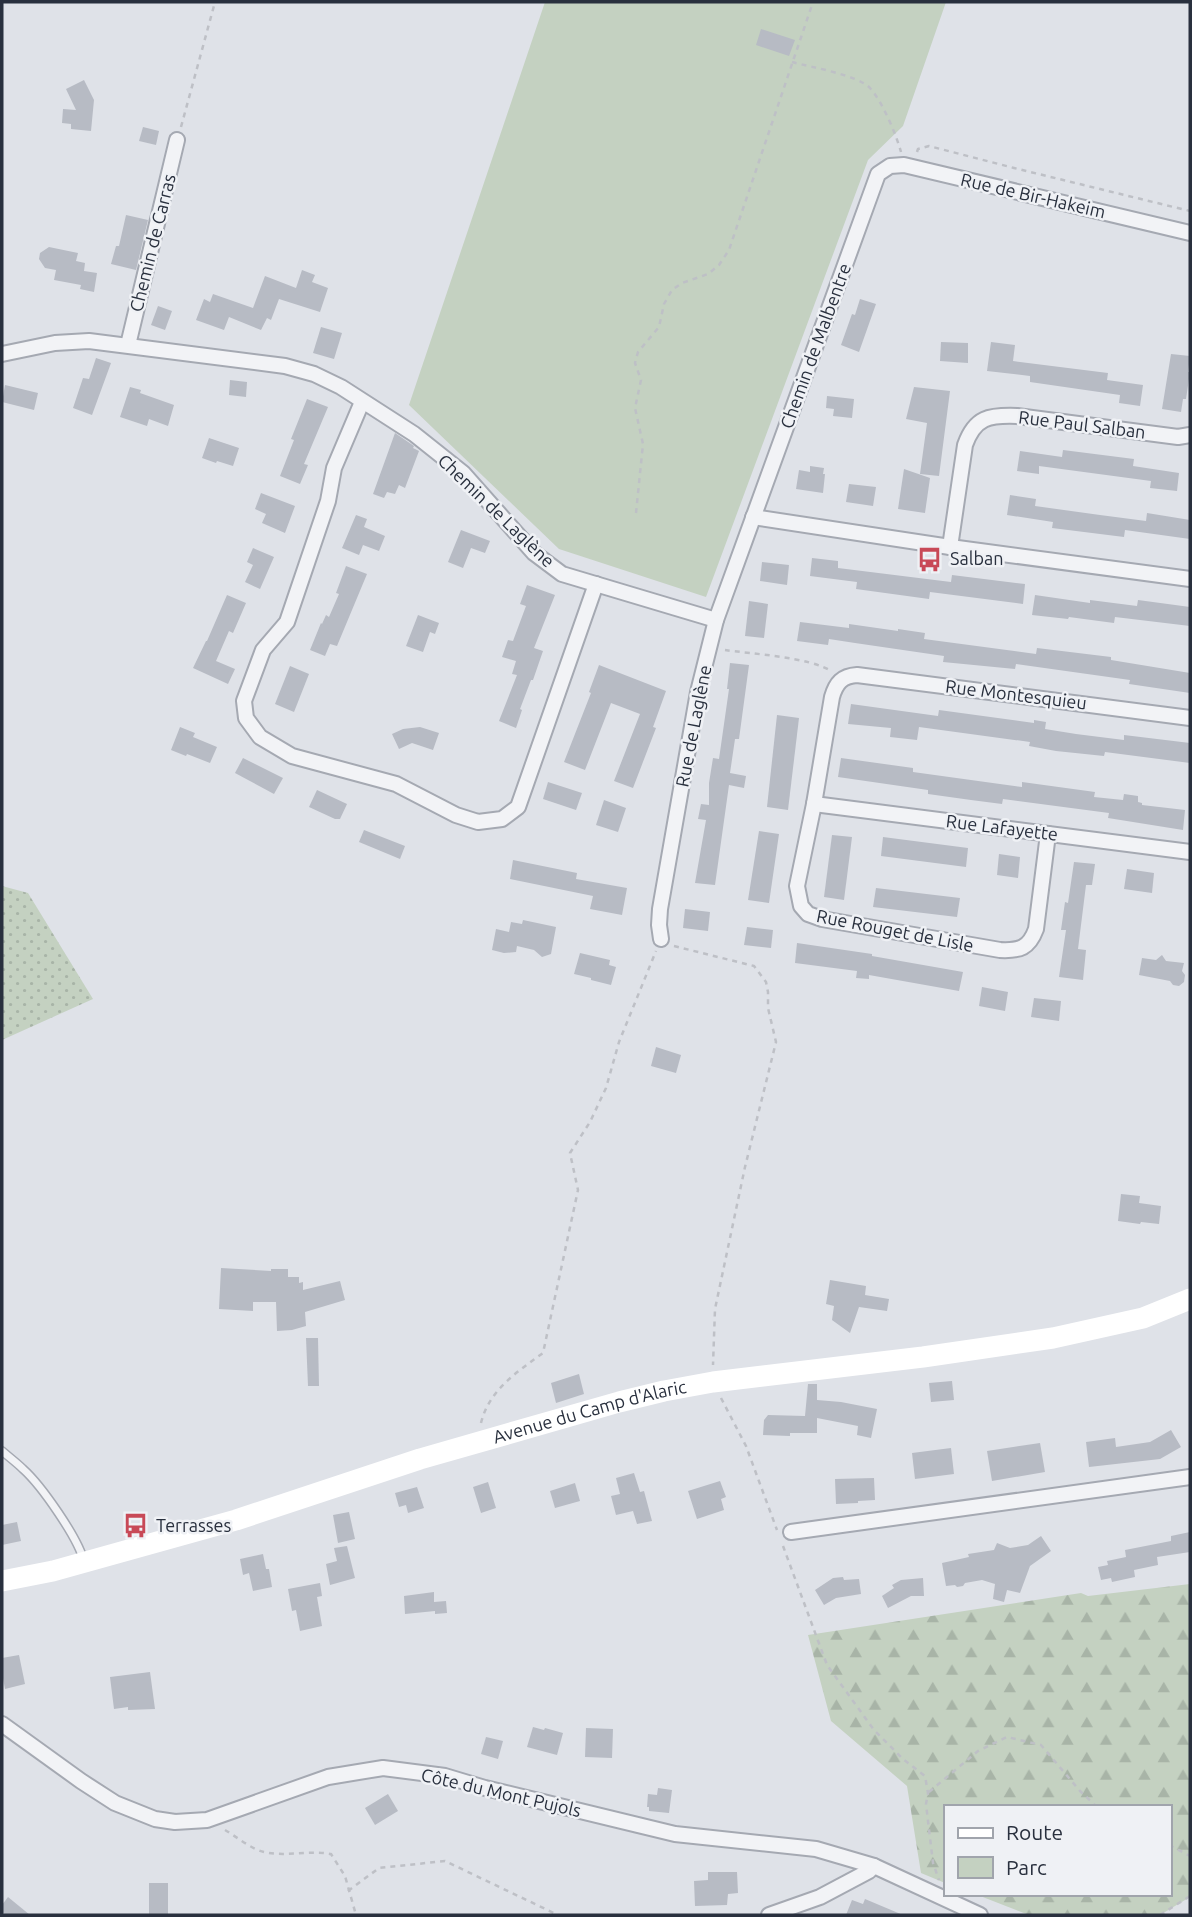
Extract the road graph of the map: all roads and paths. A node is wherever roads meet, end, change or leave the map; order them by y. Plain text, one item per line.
1 (215, 2) edge
2 (813, 2) edge
3 (792, 62) junction
4 (177, 140) joint
5 (908, 166) junction
6 (1190, 211) edge
7 (1190, 233) edge
8 (128, 345) junction
9 (2, 354) edge
10 (362, 402) junction
11 (1190, 435) edge
12 (636, 513) dead end
13 (753, 517) junction
14 (950, 547) junction
15 (1190, 579) edge
16 (596, 584) junction
17 (716, 620) junction
18 (709, 648) junction
19 (842, 679) junction
20 (1190, 718) edge
21 (814, 804) junction
22 (1048, 834) junction
23 (1190, 852) edge
24 (661, 939) junction
25 (1190, 1299) edge
26 (713, 1382) junction
27 (476, 1444) junction
28 (2, 1451) edge
29 (1190, 1477) edge
30 (785, 1532) joint
31 (783, 1546) dead end
32 (84, 1562) junction
33 (2, 1581) edge
34 (2, 1724) edge
35 (928, 1793) junction
36 (1095, 1805) edge
37 (207, 1820) junction
38 (1171, 1846) edge
39 (1190, 1856) edge
40 (874, 1866) junction
41 (348, 1891) junction
42 (944, 1892) edge
43 (946, 1896) edge
44 (1190, 1896) edge
45 (947, 1899) junction
46 (356, 1915) edge
47 (558, 1915) edge
48 (769, 1915) edge
49 (980, 1915) edge
50 (1160, 1915) edge

1 - 4 path
2 - 3 path
3 - 5 path
3 - 12 path
4 - 8 street, Chemin de Carras
5 - 6 path
5 - 7 street, Rue de Bir-Hakeim
5 - 13 street, Chemin de Malbentre
8 - 9 street, Chemin de Laglène
8 - 10 street, Chemin de Laglène
10 - 16 street, Chemin de Laglène
10 - 16 street
11 - 14 street, Rue Paul Salban
13 - 14 street
13 - 17 street, Rue de Laglène
14 - 15 street
16 - 17 street, Chemin de Laglène
17 - 18 street, Rue de Laglène
18 - 19 path
18 - 24 street, Rue de Laglène
19 - 20 street, Rue Montesquieu
19 - 21 street, Rue Rouget de Lisle
21 - 22 street, Rue Lafayette
21 - 22 street, Rue Rouget de Lisle
22 - 23 street, Rue Lafayette
24 - 26 path
24 - 27 path
25 - 26 main road, Avenue du Camp d'Alaric
26 - 27 main road, Avenue du Camp d'Alaric
26 - 30 path
27 - 32 main road, Avenue du Camp d'Alaric
28 - 32 lane
29 - 30 street
31 - 35 path
32 - 33 main road, Avenue du Camp d'Alaric
34 - 37 street, Côte du Mont Pujols
35 - 36 path
35 - 42 path
37 - 40 street, Côte du Mont Pujols
37 - 41 path
38 - 39 path
40 - 45 street, Côte du Mont Pujols
40 - 48 street
41 - 46 path
41 - 47 path
43 - 45 path
44 - 50 path
45 - 49 street, Côte du Mont Pujols

